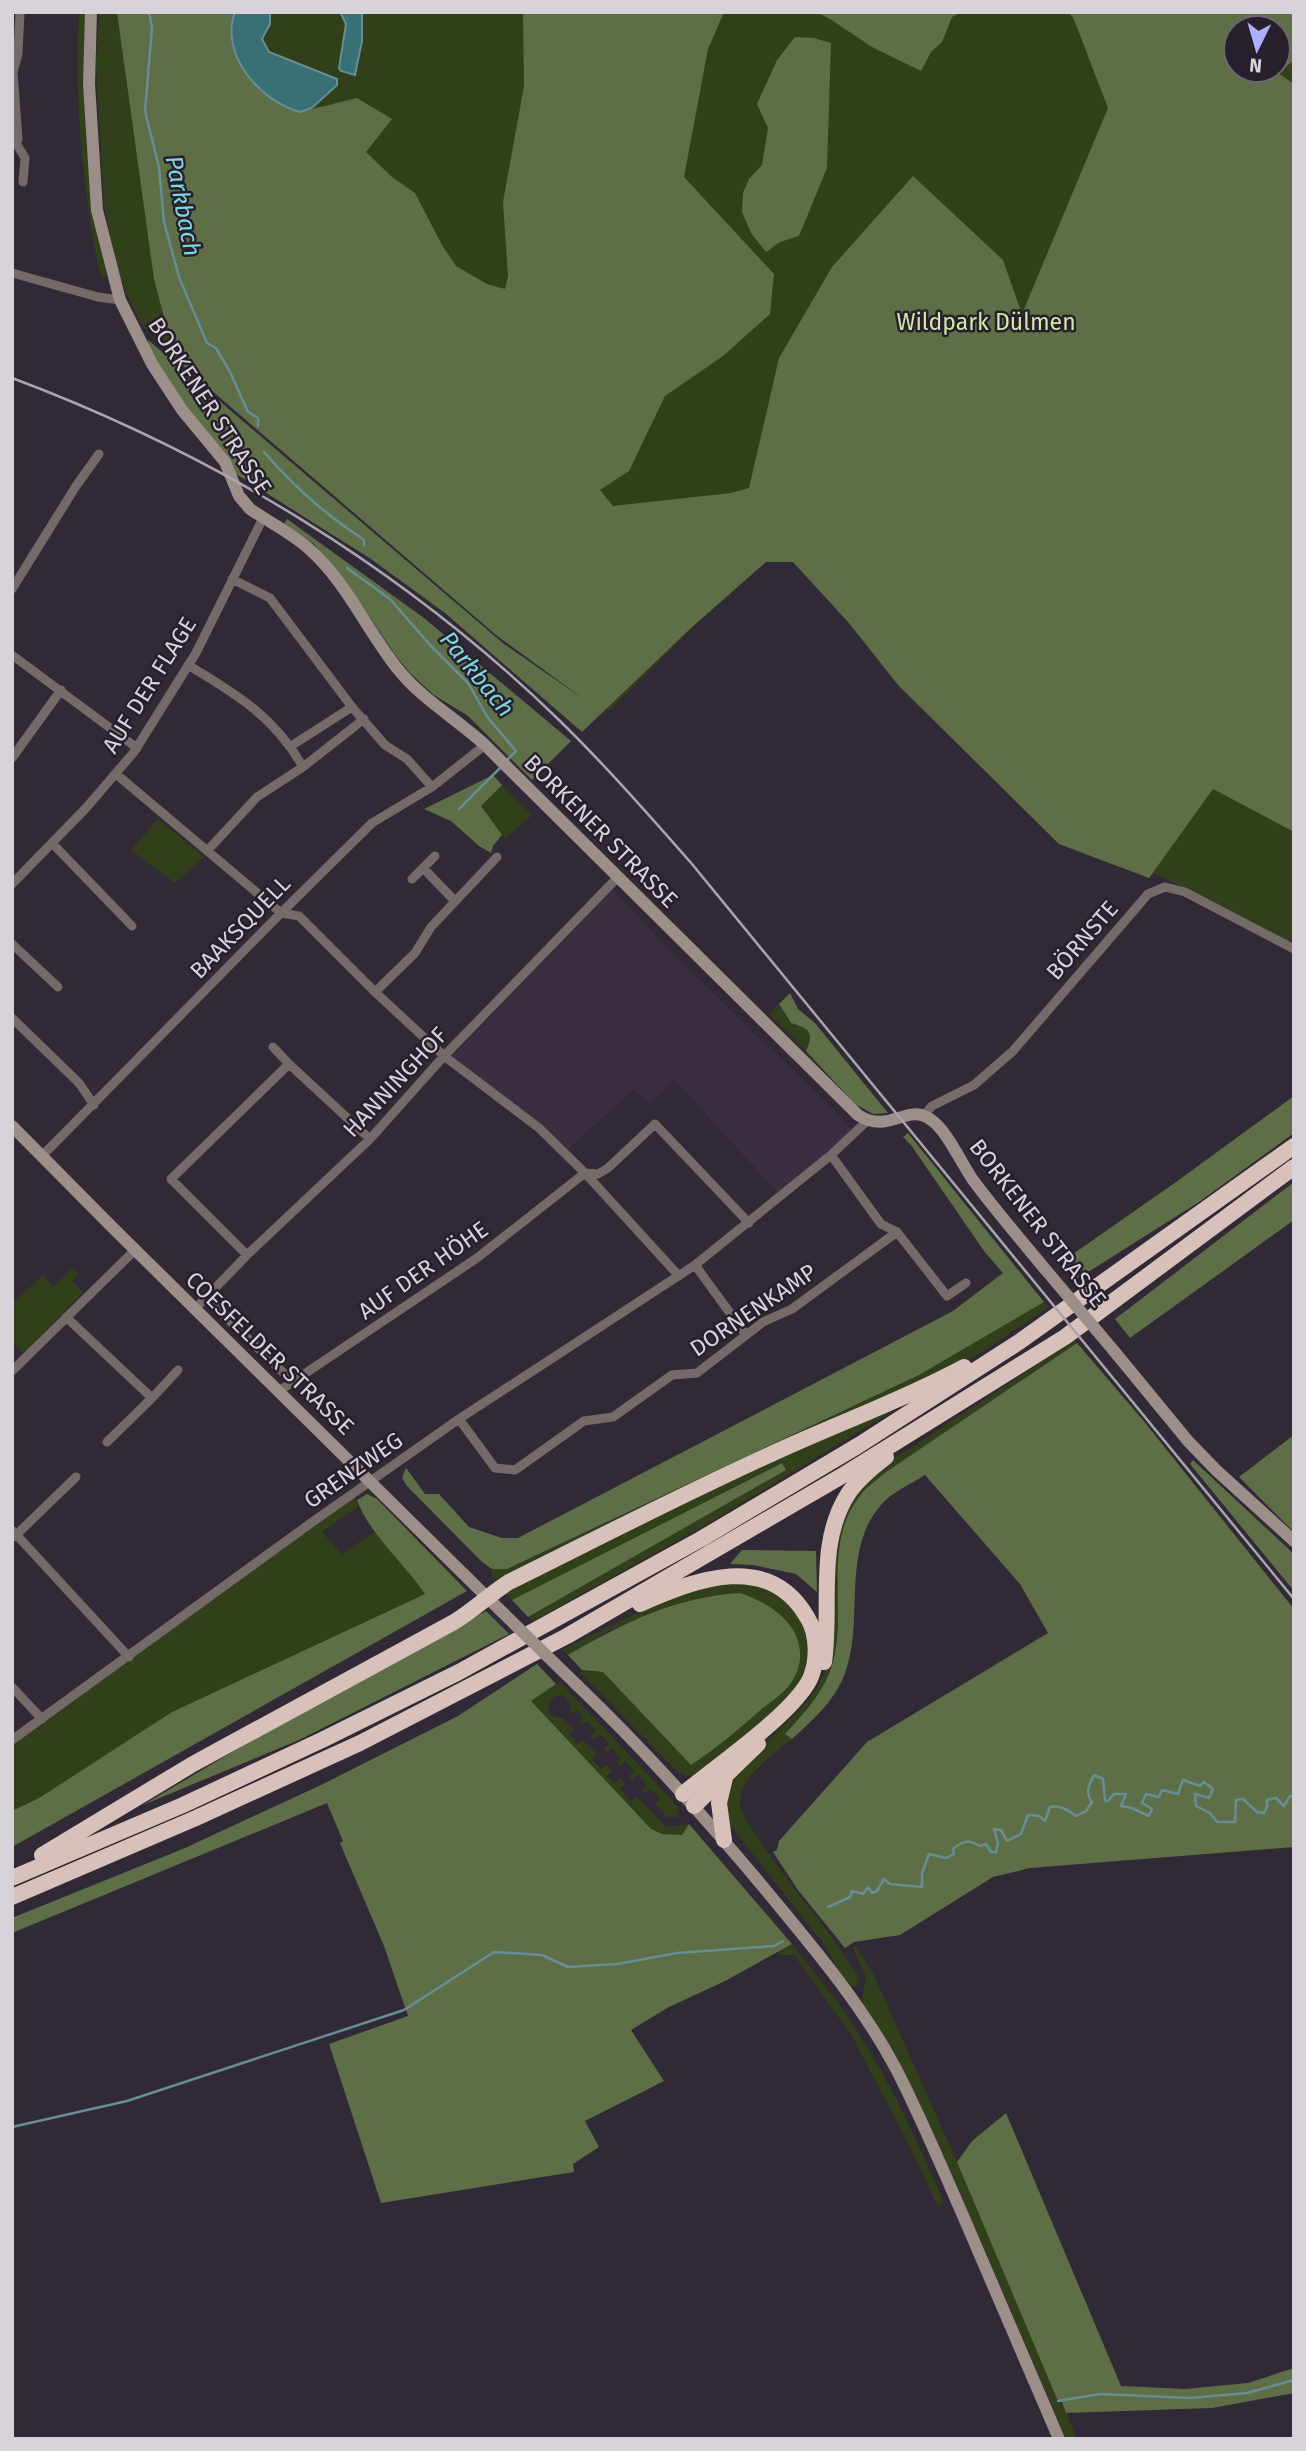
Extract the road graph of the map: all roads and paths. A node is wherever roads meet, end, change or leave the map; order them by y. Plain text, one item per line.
1 (20, 12) edge
2 (91, 12) edge
3 (14, 144) edge
4 (23, 183) dead end
5 (12, 273) edge
6 (120, 300) junction
7 (99, 454) dead end
8 (263, 518) junction
9 (232, 579) junction
10 (13, 584) edge
11 (12, 655) edge
12 (188, 665) junction
13 (61, 690) junction
14 (352, 707) junction
15 (364, 719) junction
16 (291, 746) junction
17 (485, 746) junction
18 (137, 748) junction
19 (12, 758) edge
20 (303, 767) junction
21 (116, 774) junction
22 (432, 787) junction
23 (52, 843) junction
24 (207, 851) junction
25 (435, 856) dead end
26 (497, 858) dead end
27 (423, 868) junction
28 (618, 877) junction
29 (411, 879) dead end
30 (12, 884) edge
31 (456, 901) junction
32 (281, 913) junction
33 (132, 926) dead end
34 (12, 944) edge
35 (1294, 949) edge
36 (58, 987) dead end
37 (375, 992) junction
38 (12, 1018) edge
39 (273, 1046) dead end
40 (444, 1056) junction
41 (289, 1064) junction
42 (94, 1105) junction
43 (924, 1115) junction
44 (867, 1121) junction
45 (12, 1126) edge
46 (370, 1139) junction
47 (1294, 1146) edge
48 (831, 1155) junction
49 (41, 1157) junction
50 (1294, 1167) edge
51 (584, 1173) junction
52 (748, 1223) junction
53 (897, 1232) junction
54 (135, 1250) junction
55 (247, 1255) junction
56 (695, 1265) junction
57 (679, 1276) junction
58 (966, 1283) dead end
59 (205, 1297) junction
60 (196, 1308) junction
61 (66, 1317) junction
62 (746, 1335) junction
63 (1020, 1342) junction
64 (178, 1370) dead end
65 (12, 1371) edge
66 (293, 1382) junction
67 (279, 1391) junction
68 (152, 1398) junction
69 (934, 1418) junction
70 (459, 1419) junction
71 (107, 1442) dead end
72 (76, 1477) dead end
73 (372, 1480) junction
74 (14, 1534) edge
75 (1294, 1541) edge
76 (488, 1596) junction
77 (567, 1636) junction
78 (129, 1657) junction
79 (12, 1687) edge
80 (42, 1719) junction
81 (12, 1741) edge
82 (725, 1778) junction
83 (689, 1800) junction
84 (724, 1840) junction
85 (12, 1870) edge
86 (12, 1878) edge
87 (12, 1897) edge
88 (1059, 2439) edge

1 - 3 street
2 - 6 street, BORKENER STRASSE
3 - 4 street
5 - 6 street
6 - 8 street, BORKENER STRASSE
7 - 10 street
8 - 9 street, AUF DER FLAGE
8 - 17 street, BORKENER STRASSE
9 - 12 street, AUF DER FLAGE
9 - 14 street
11 - 13 street
12 - 16 street
12 - 18 street, AUF DER FLAGE
13 - 18 street
13 - 19 street
14 - 15 street
14 - 16 street
15 - 20 street
15 - 22 street
16 - 20 street
17 - 22 street, BAAKSQUELL
17 - 28 street, BORKENER STRASSE
18 - 21 street, AUF DER FLAGE
20 - 24 street
21 - 23 street, AUF DER FLAGE
21 - 24 street
22 - 32 street, BAAKSQUELL
23 - 30 street, AUF DER FLAGE
23 - 33 street
24 - 32 street
25 - 27 street
26 - 31 street
27 - 29 street
27 - 31 street
28 - 40 street, HANNINGHOF
28 - 44 street, BORKENER STRASSE
31 - 37 street
32 - 37 street
32 - 42 street, BAAKSQUELL
34 - 36 street
35 - 43 street, BÖRNSTE
37 - 40 street
38 - 42 street
39 - 41 street
40 - 46 street, HANNINGHOF
40 - 51 street
41 - 46 street
41 - 55 street
42 - 49 street, BAAKSQUELL
43 - 44 street
43 - 75 street, BORKENER STRASSE, bridge
44 - 48 street, GRENZWEG
45 - 49 street, COESFELDER STRASSE
46 - 55 street, HANNINGHOF
47 - 63 highway
48 - 52 street, GRENZWEG
48 - 53 street
49 - 54 street, COESFELDER STRASSE
50 - 69 highway
51 - 52 street, AUF DER HÖHE
51 - 57 street
51 - 66 street, AUF DER HÖHE
52 - 56 street, GRENZWEG
53 - 58 street
53 - 62 street, DORNENKAMP
54 - 60 street, COESFELDER STRASSE
54 - 61 street
55 - 59 street, HANNINGHOF
56 - 57 street, GRENZWEG
56 - 62 street
57 - 70 street, GRENZWEG
59 - 60 street, HANNINGHOF
59 - 66 street, COESFELDER STRASSE
60 - 67 street, COESFELDER STRASSE
61 - 65 street
61 - 68 street
62 - 70 street, DORNENKAMP
63 - 76 highway
63 - 86 highway
64 - 68 street
66 - 67 street, AUF DER HÖHE
67 - 73 street, COESFELDER STRASSE
68 - 71 street
69 - 77 highway
69 - 82 highway
70 - 73 street, GRENZWEG
72 - 74 street
73 - 76 street, COESFELDER STRASSE
73 - 78 street, GRENZWEG
74 - 78 street
76 - 83 street, COESFELDER STRASSE, bridge
76 - 85 highway
77 - 83 highway
77 - 87 highway
78 - 80 street, GRENZWEG
79 - 80 street
80 - 81 street, GRENZWEG
82 - 83 highway
82 - 84 highway
83 - 84 street, COESFELDER STRASSE
84 - 88 street, COESFELDER STRASSE

